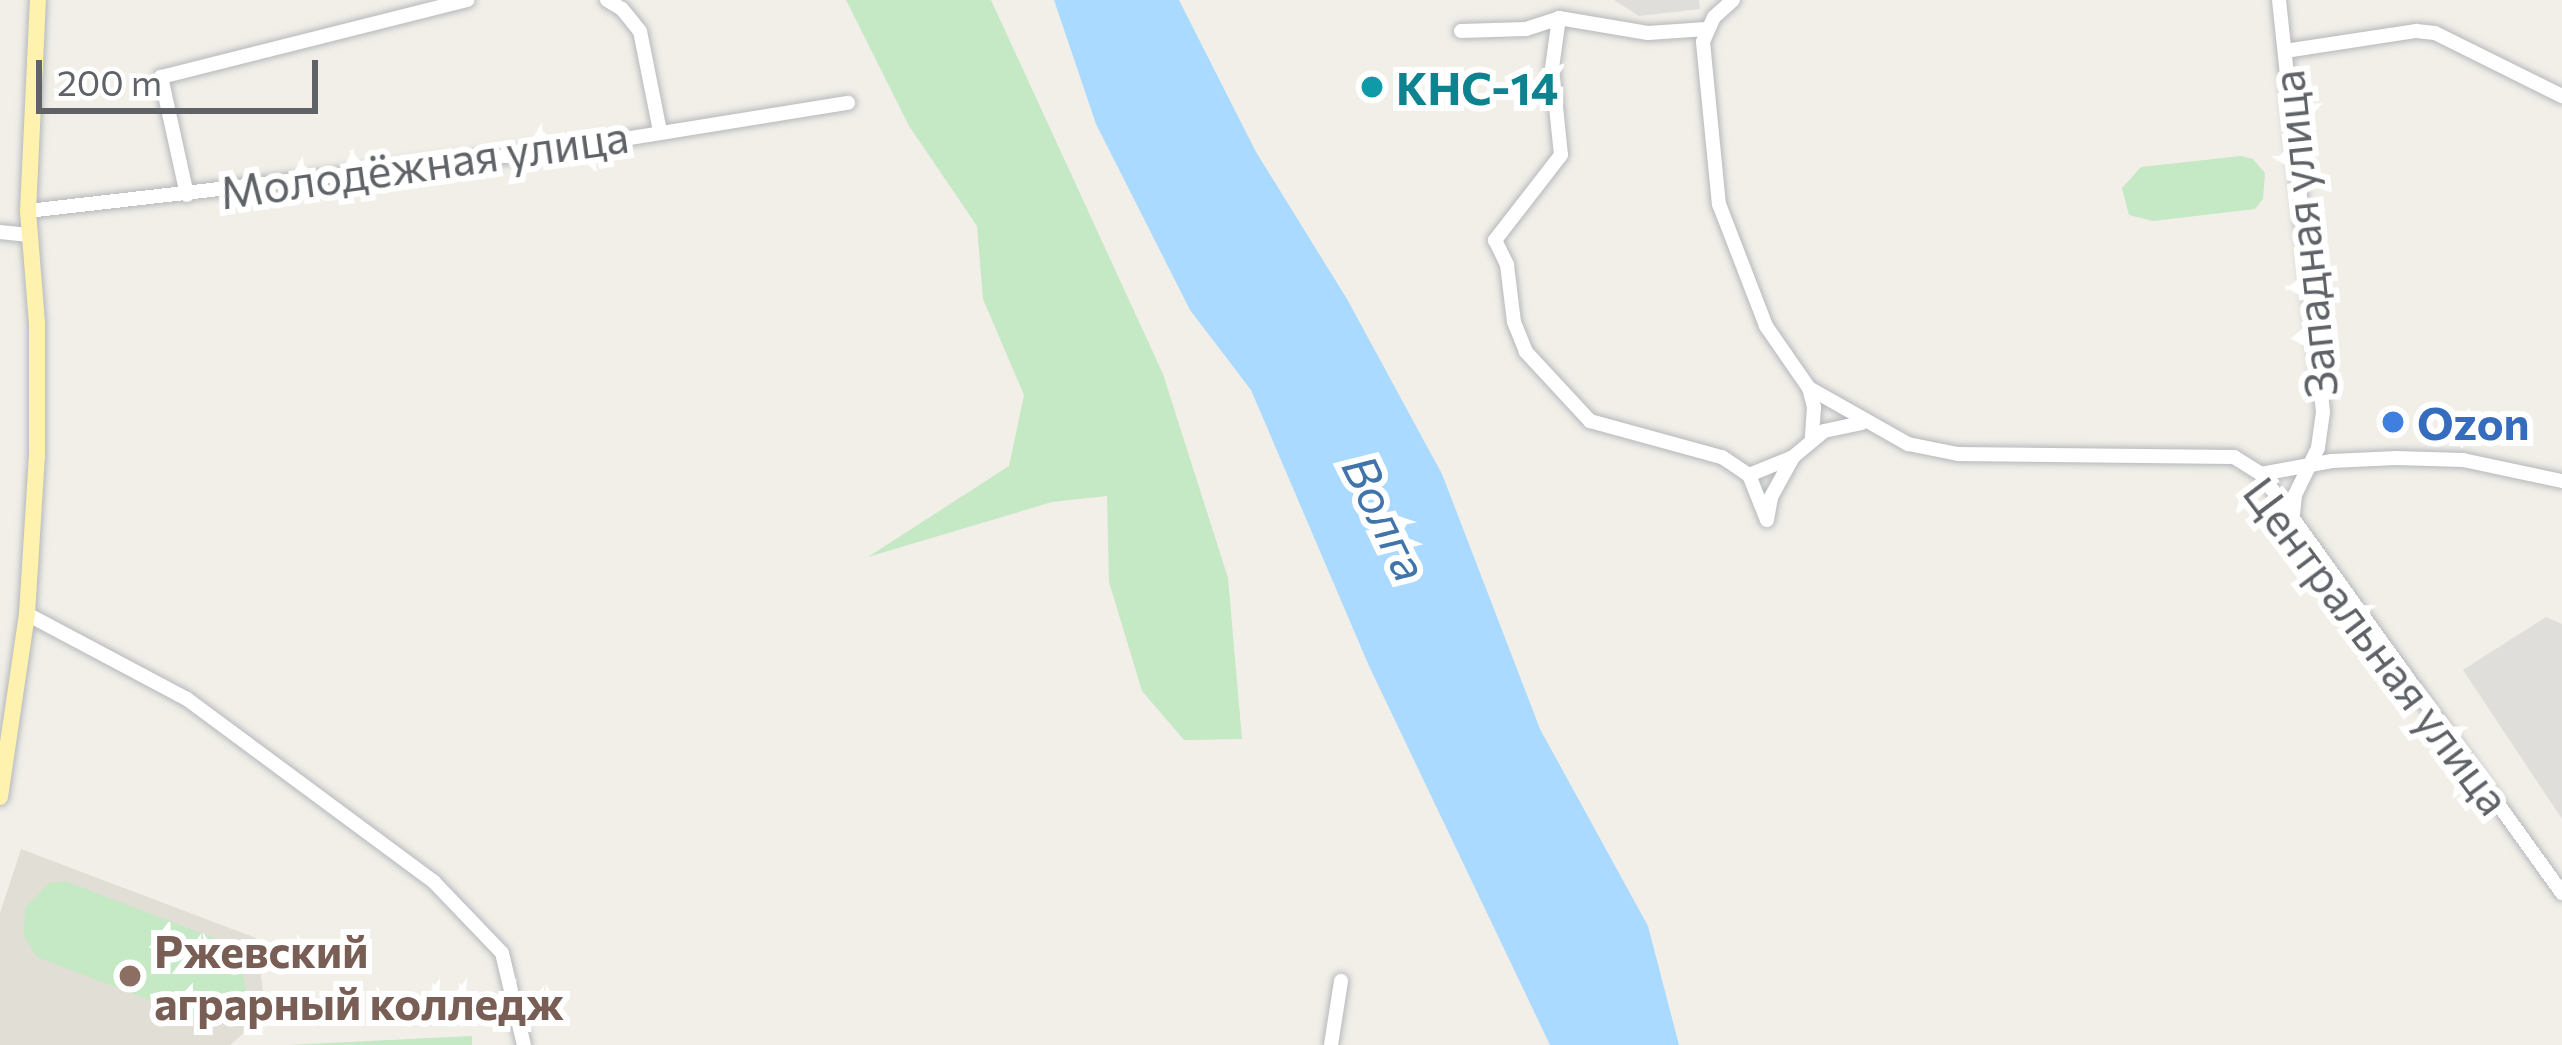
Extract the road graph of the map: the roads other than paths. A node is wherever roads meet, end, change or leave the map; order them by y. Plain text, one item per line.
1 (38, 0) edge
2 (467, 0) edge
3 (607, 0) edge
4 (1732, 0) edge
5 (2279, 0) edge
6 (1559, 18) junction
7 (1706, 29) junction
8 (1461, 31) dead end
9 (2285, 51) junction
10 (2562, 96) edge
11 (848, 103) dead end
12 (660, 131) junction
13 (187, 195) junction
14 (28, 211) junction
15 (0, 232) edge
16 (29, 235) junction
17 (1809, 388) junction
18 (1863, 422) junction
19 (1812, 438) junction
20 (1793, 457) junction
21 (2309, 465) junction
22 (2261, 474) junction
23 (1749, 476) junction
24 (2562, 482) edge
25 (2293, 516) junction
26 (28, 614) junction
27 (0, 797) edge
28 (2562, 892) edge
29 (1341, 981) dead end
30 (524, 1045) edge
31 (1331, 1045) edge

1 - 14 main road
2 - 13 street, Молодёжная улица
3 - 12 street, Молодёжная улица
4 - 7 street
5 - 9 street, Западная улица
6 - 7 street
6 - 8 street
6 - 23 street
7 - 17 street, Центральная улица
9 - 10 street
9 - 21 street, Западная улица
11 - 12 street, Молодёжная улица
12 - 13 street, Молодёжная улица
13 - 14 street, Молодёжная улица
14 - 16 main road
15 - 16 street
16 - 26 main road
17 - 18 street, Центральная улица
17 - 19 street
18 - 19 street
18 - 22 street, Центральная улица
19 - 20 street
20 - 23 street
20 - 23 street
21 - 22 street
21 - 24 street
21 - 25 street, Западная улица
22 - 25 street, Центральная улица
25 - 28 street, Центральная улица
26 - 27 main road
26 - 30 street
29 - 31 street

